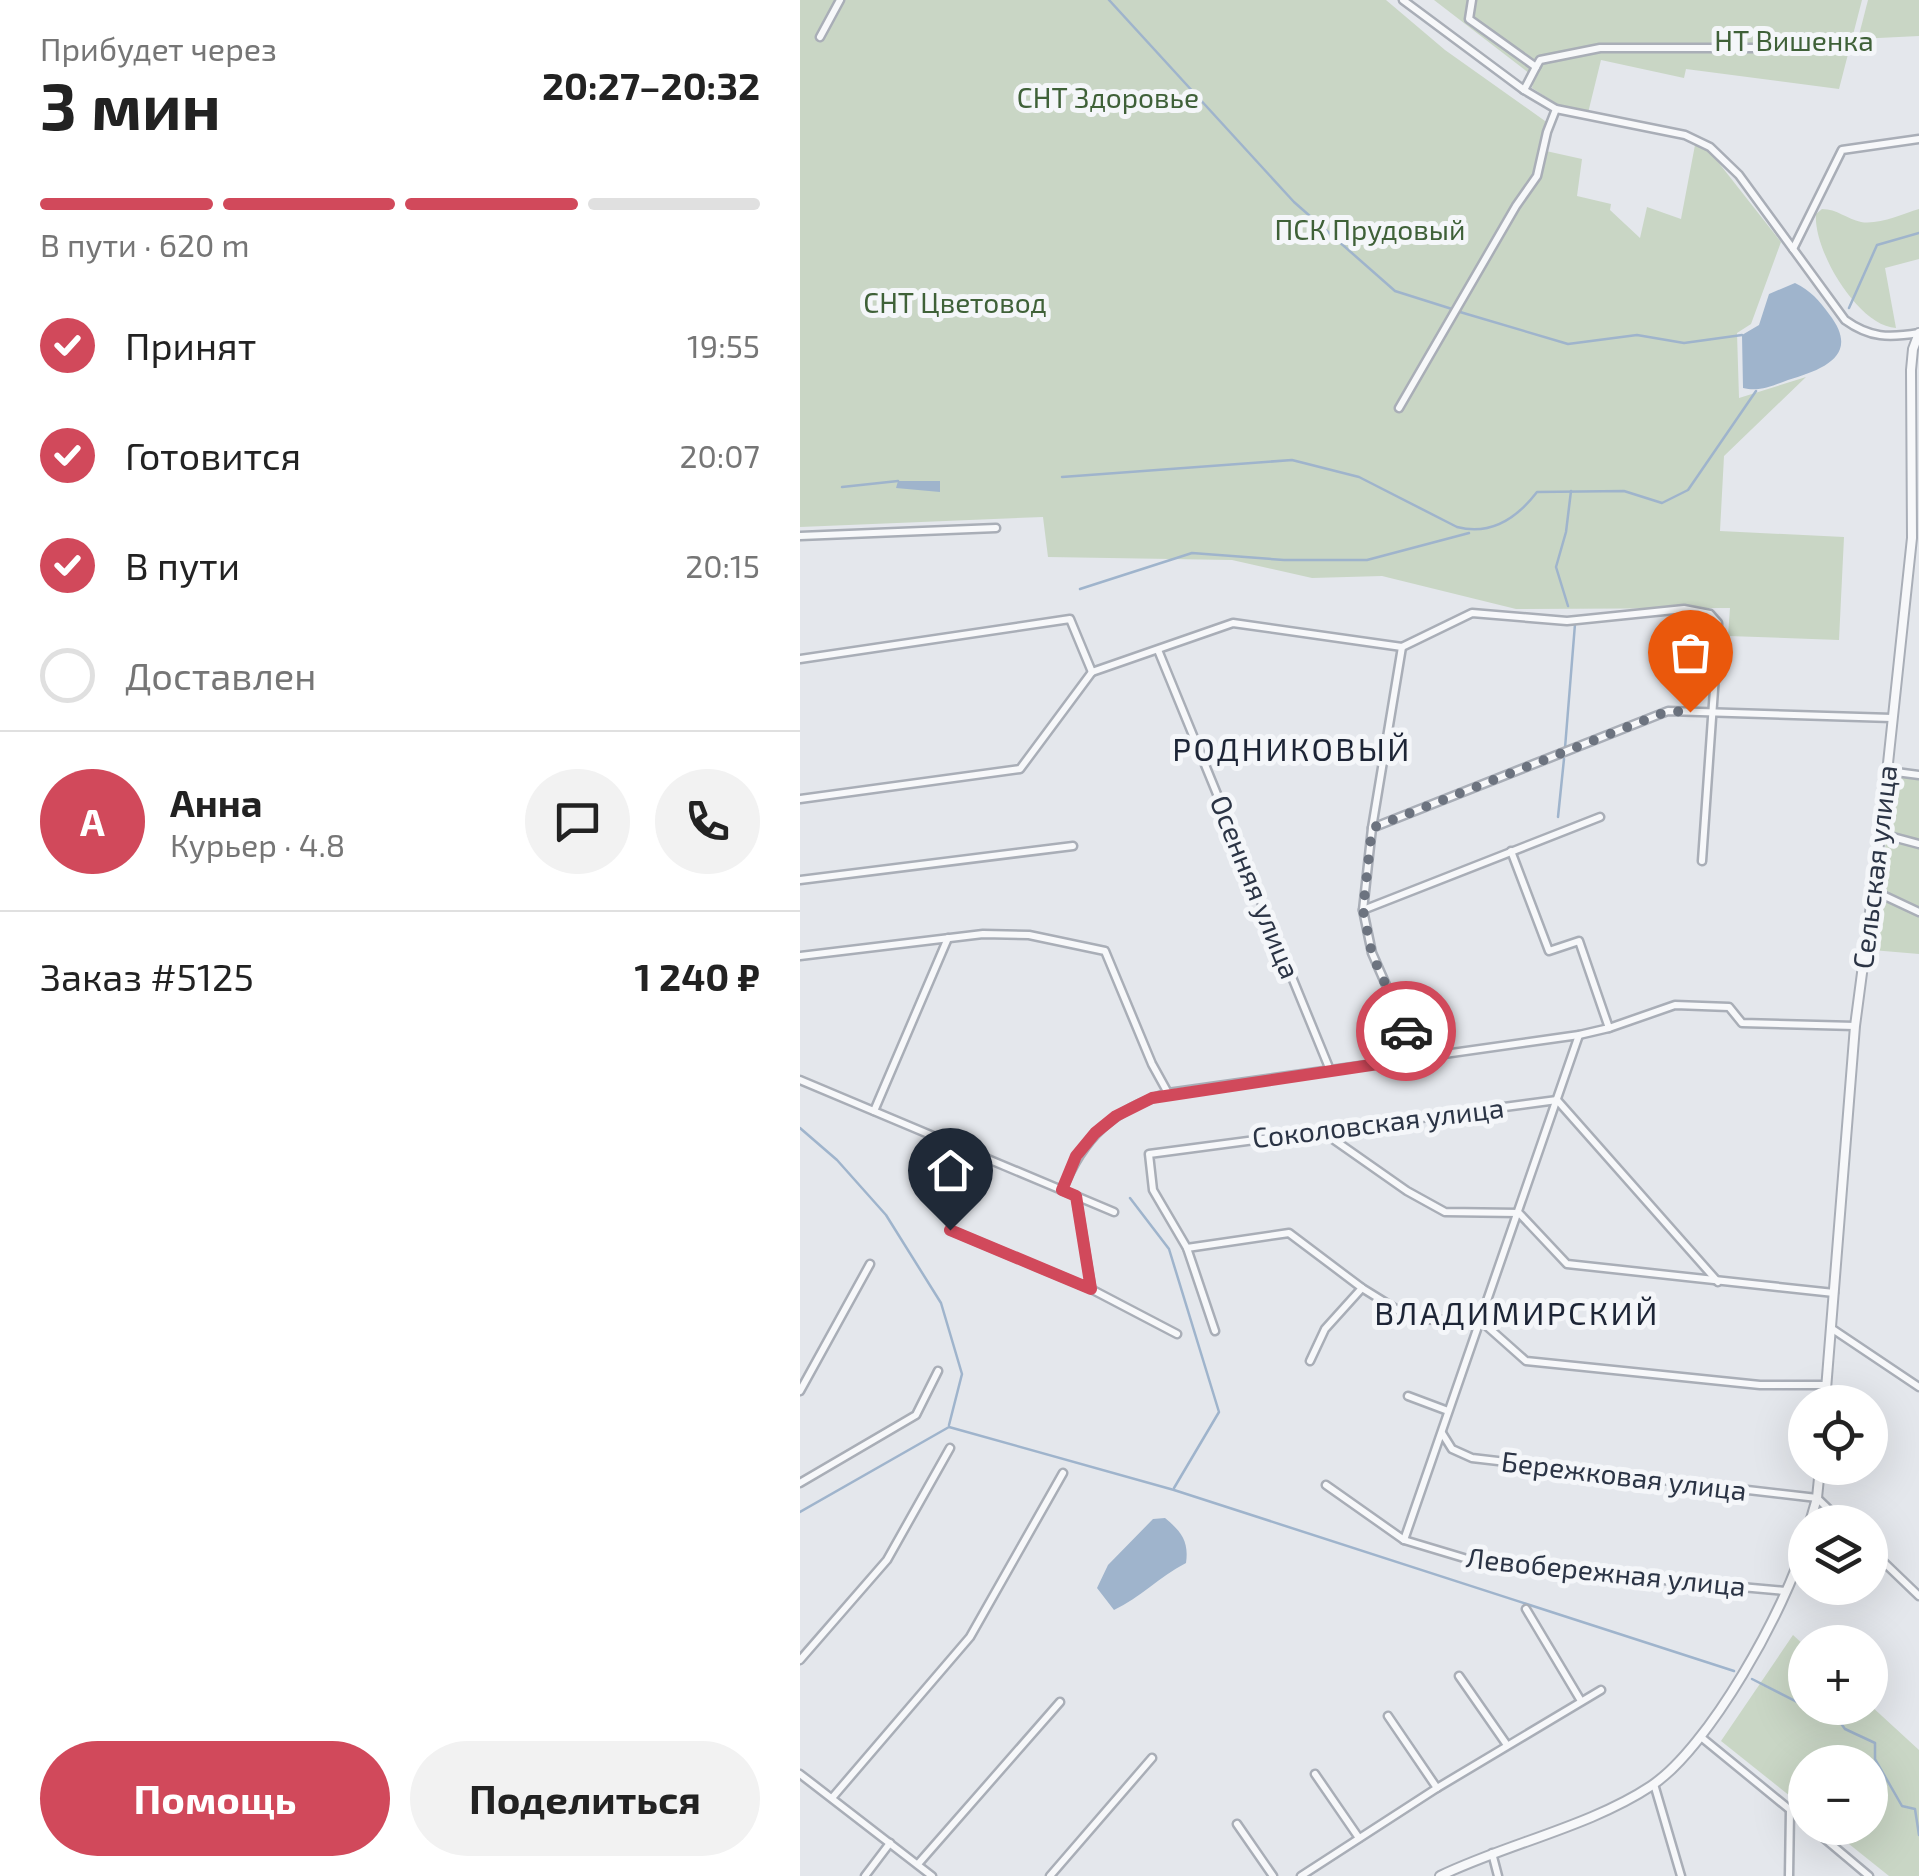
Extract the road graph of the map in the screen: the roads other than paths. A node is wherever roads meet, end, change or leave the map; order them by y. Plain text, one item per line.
1 (840, 0) edge
2 (1403, 0) edge
3 (1472, 0) edge
4 (820, 37) dead end
5 (1842, 48) dead end
6 (1536, 67) junction
7 (1524, 90) junction
8 (1556, 108) junction
9 (1919, 140) edge
10 (1793, 249) junction
11 (1919, 333) edge
12 (1400, 408) dead end
13 (996, 528) dead end
14 (800, 536) edge
15 (1402, 647) junction
16 (1158, 650) junction
17 (800, 658) edge
18 (1092, 672) junction
19 (1712, 712) junction
20 (1892, 718) junction
21 (1896, 772) dead end
22 (1919, 775) edge
23 (800, 799) edge
24 (1600, 816) dead end
25 (1372, 828) junction
26 (1890, 836) dead end
27 (1919, 844) edge
28 (1073, 846) dead end
29 (1511, 851) junction
30 (1702, 861) dead end
31 (800, 880) edge
32 (1872, 890) junction
33 (1363, 910) junction
34 (1919, 912) edge
35 (948, 938) junction
36 (800, 956) edge
37 (1855, 1026) junction
38 (1609, 1028) junction
39 (1579, 1035) junction
40 (1418, 1058) junction
41 (1330, 1070) junction
42 (800, 1080) edge
43 (1168, 1093) junction
44 (1557, 1100) junction
45 (874, 1111) junction
46 (1320, 1130) junction
47 (1062, 1190) junction
48 (1076, 1196) junction
49 (1114, 1212) dead end
50 (1519, 1213) junction
51 (950, 1230) dead end
52 (1187, 1248) junction
53 (870, 1264) dead end
54 (1718, 1282) junction
55 (1362, 1288) junction
56 (1091, 1289) junction
57 (1834, 1294) junction
58 (1481, 1321) junction
59 (1831, 1328) junction
60 (1215, 1331) dead end
61 (1177, 1334) dead end
62 (1310, 1361) dead end
63 (938, 1371) dead end
64 (1826, 1385) edge
65 (1788, 1386) edge
66 (1919, 1386) edge
67 (800, 1392) edge
68 (1408, 1396) dead end
69 (1448, 1412) junction
70 (1441, 1432) junction
71 (950, 1448) dead end
72 (1062, 1473) dead end
73 (800, 1483) edge
74 (1326, 1485) dead end
75 (1818, 1485) edge
76 (1817, 1498) junction
77 (1815, 1505) edge
78 (1824, 1505) edge
79 (1404, 1540) junction
80 (1888, 1566) edge
81 (1788, 1584) edge
82 (1785, 1591) junction
83 (1919, 1596) edge
84 (1526, 1609) dead end
85 (800, 1660) edge
86 (1460, 1676) dead end
87 (1601, 1690) dead end
88 (1581, 1701) junction
89 (1060, 1702) dead end
90 (1388, 1716) dead end
91 (1701, 1738) junction
92 (1508, 1746) junction
93 (1152, 1758) dead end
94 (800, 1774) edge
95 (1315, 1774) dead end
96 (1654, 1784) junction
97 (1437, 1788) junction
98 (832, 1798) junction
99 (1788, 1807) edge
100 (1237, 1824) dead end
101 (1360, 1838) junction
102 (890, 1843) junction
103 (1789, 1845) edge
104 (1832, 1845) edge
105 (1492, 1853) junction
106 (918, 1864) junction
107 (865, 1876) edge
108 (932, 1876) edge
109 (1050, 1876) edge
110 (1273, 1876) edge
111 (1301, 1876) edge
112 (1440, 1876) edge
113 (1498, 1876) edge
114 (1682, 1876) edge
115 (1788, 1876) edge
116 (1869, 1876) edge

1 - 4 street
2 - 7 street
3 - 6 street
5 - 6 street
6 - 7 street
7 - 8 street
8 - 10 street
8 - 12 street
9 - 10 street
10 - 11 street
11 - 20 street, Сельская улица
13 - 14 street
15 - 16 street
15 - 19 street
15 - 25 street
16 - 18 street
16 - 41 street, Осенняя улица
17 - 18 street
18 - 23 street
19 - 20 street
19 - 25 street
19 - 30 street
20 - 32 street, Сельская улица
21 - 22 street
24 - 29 street
25 - 33 street
26 - 27 street
28 - 31 street
29 - 33 street
29 - 38 street
32 - 34 street
32 - 37 street, Сельская улица
33 - 40 street
35 - 36 street
35 - 43 street
35 - 45 street
37 - 38 street
37 - 57 street, Сельская улица
38 - 39 street
39 - 40 street
39 - 44 street
40 - 41 street
41 - 43 street
42 - 45 street
43 - 47 street
44 - 46 street, Соколовская улица
44 - 50 street
44 - 54 street
45 - 47 street
46 - 50 street
46 - 52 street, Соколовская улица
47 - 48 street
48 - 49 street
48 - 56 street
50 - 54 street
50 - 58 street
51 - 56 street
52 - 55 street
52 - 60 street, Соколовская улица
53 - 67 street
54 - 57 street
55 - 58 street
55 - 62 street
56 - 61 street
57 - 59 street, Сельская улица
58 - 65 street
58 - 69 street
59 - 64 street, Сельская улица
59 - 66 street
63 - 73 street
68 - 69 street
69 - 70 street
70 - 76 street, Бережковая улица
70 - 79 street
71 - 85 street
72 - 98 street
74 - 79 street, Левобережная улица
75 - 76 street
76 - 77 street
76 - 78 street
79 - 82 street, Левобережная улица
80 - 83 street
81 - 82 street
82 - 91 street
84 - 88 street
86 - 92 street
87 - 88 street
88 - 92 street
89 - 106 street
90 - 97 street
91 - 96 street
91 - 99 street
92 - 97 street
93 - 109 street
94 - 98 street
95 - 101 street
96 - 105 street
96 - 114 street
97 - 101 street
98 - 102 street
100 - 110 street
101 - 111 street
102 - 106 street
102 - 107 street
103 - 115 street
104 - 116 street
105 - 112 street
105 - 113 street
106 - 108 street

